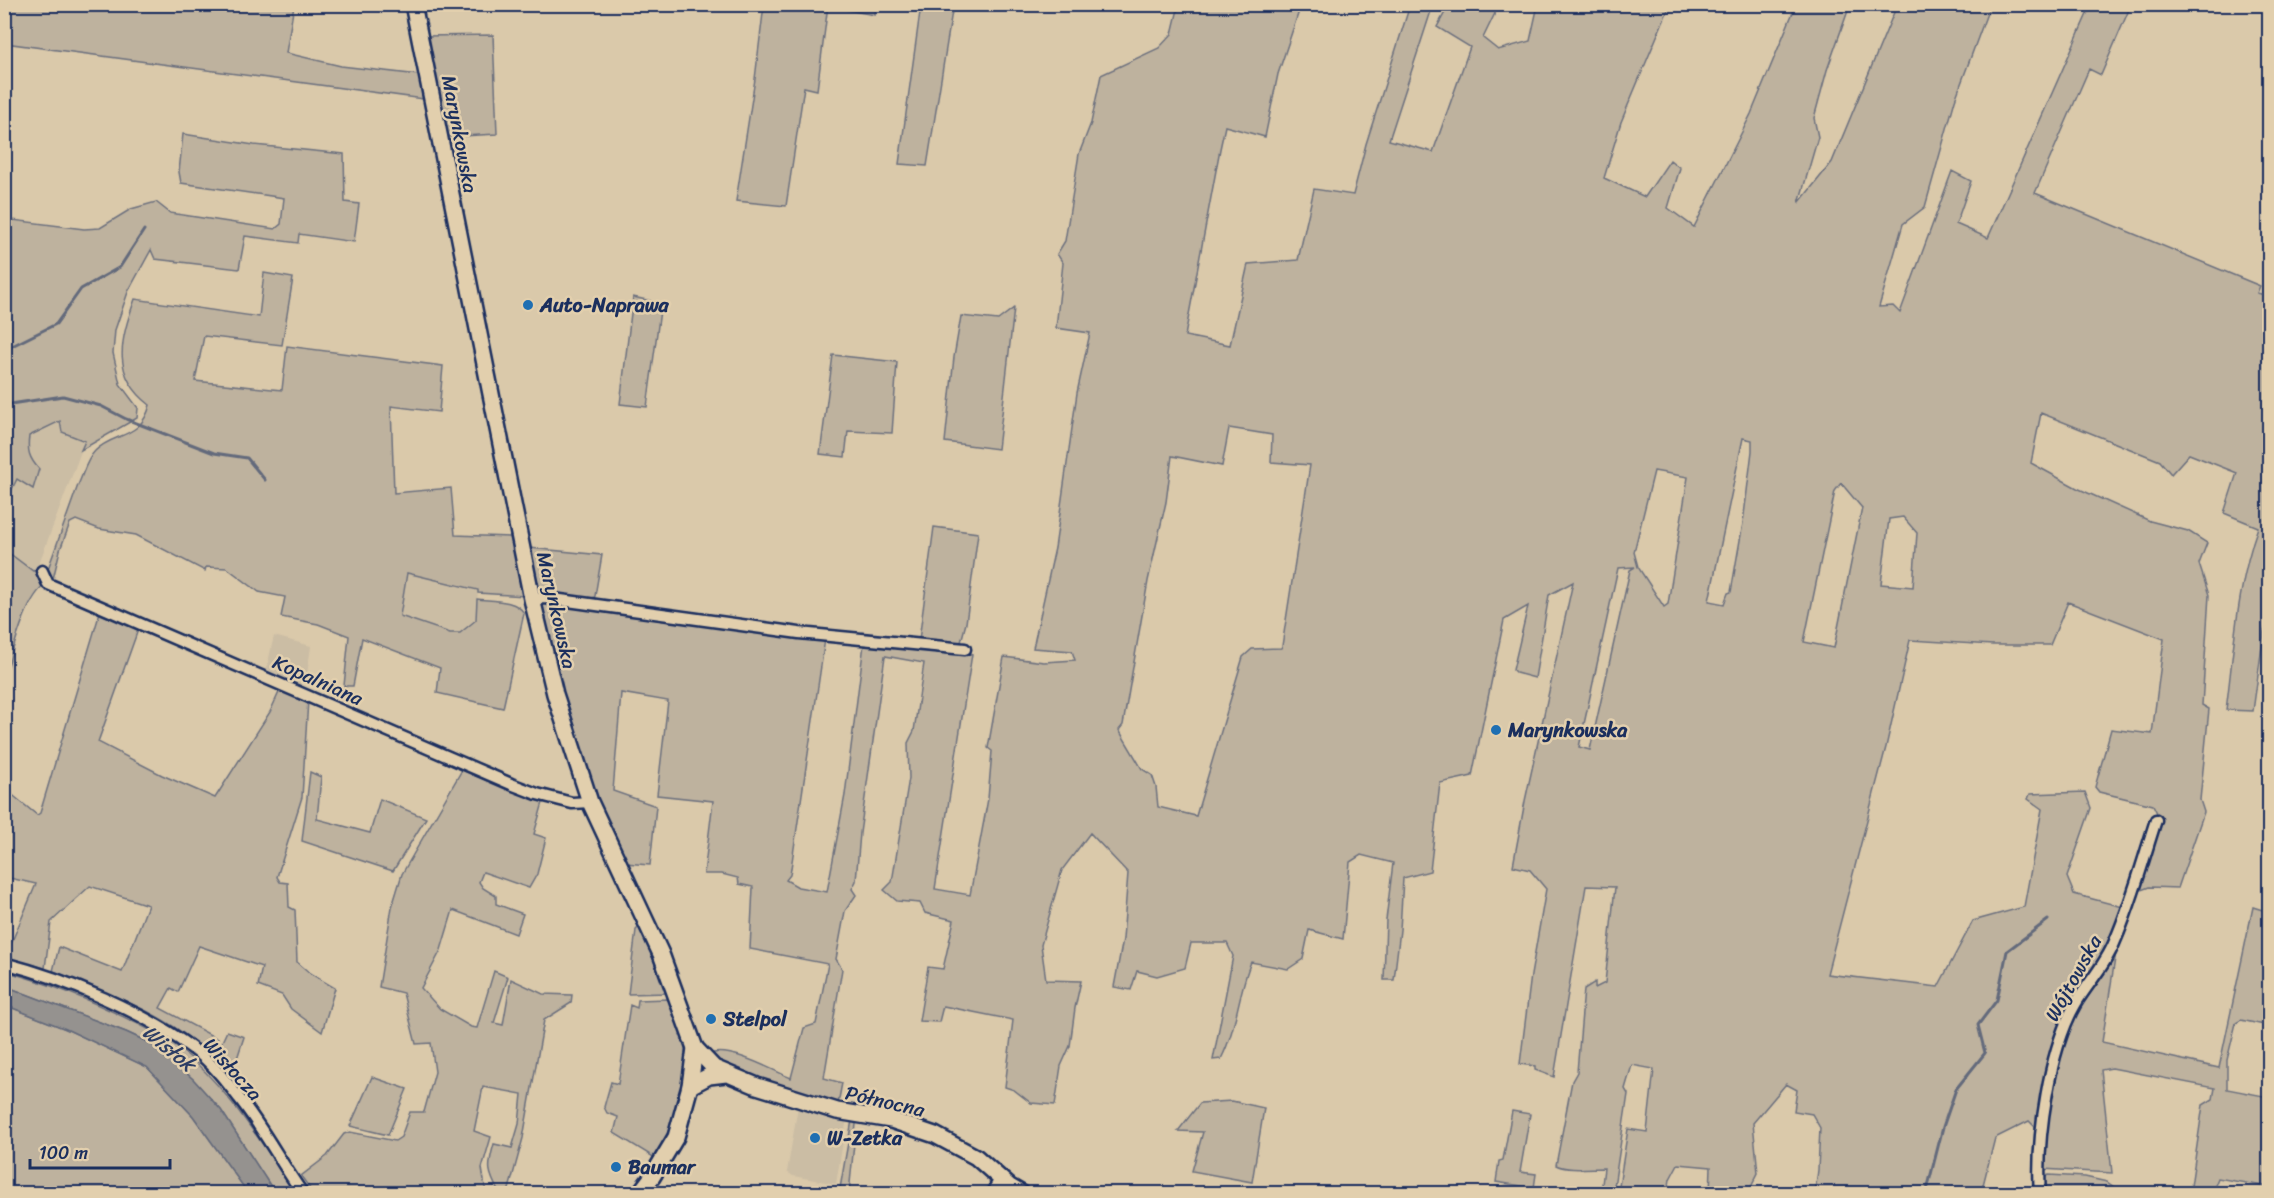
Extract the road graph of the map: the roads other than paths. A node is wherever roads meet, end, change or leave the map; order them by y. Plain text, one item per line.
1 (413, 4) edge
2 (42, 571) dead end
3 (532, 599) junction
4 (965, 649) dead end
5 (590, 802) junction
6 (2156, 820) dead end
7 (4, 963) edge
8 (695, 1048) junction
9 (726, 1074) junction
10 (690, 1086) junction
11 (1001, 1178) junction
12 (303, 1194) edge
13 (639, 1194) edge
14 (991, 1194) edge
15 (1022, 1194) edge
16 (2040, 1194) edge

1 - 3 street, Marynkowska
2 - 5 street, Kopalniana
3 - 4 street
3 - 5 street, Marynkowska
5 - 8 street, Marynkowska
6 - 16 street, Wójtowska
7 - 12 street, Wisłocza
8 - 9 street, Północna
8 - 10 street, Marynkowska
9 - 10 street
9 - 11 street, Północna
10 - 13 street, Marynkowska
11 - 14 street
11 - 15 street, Północna

